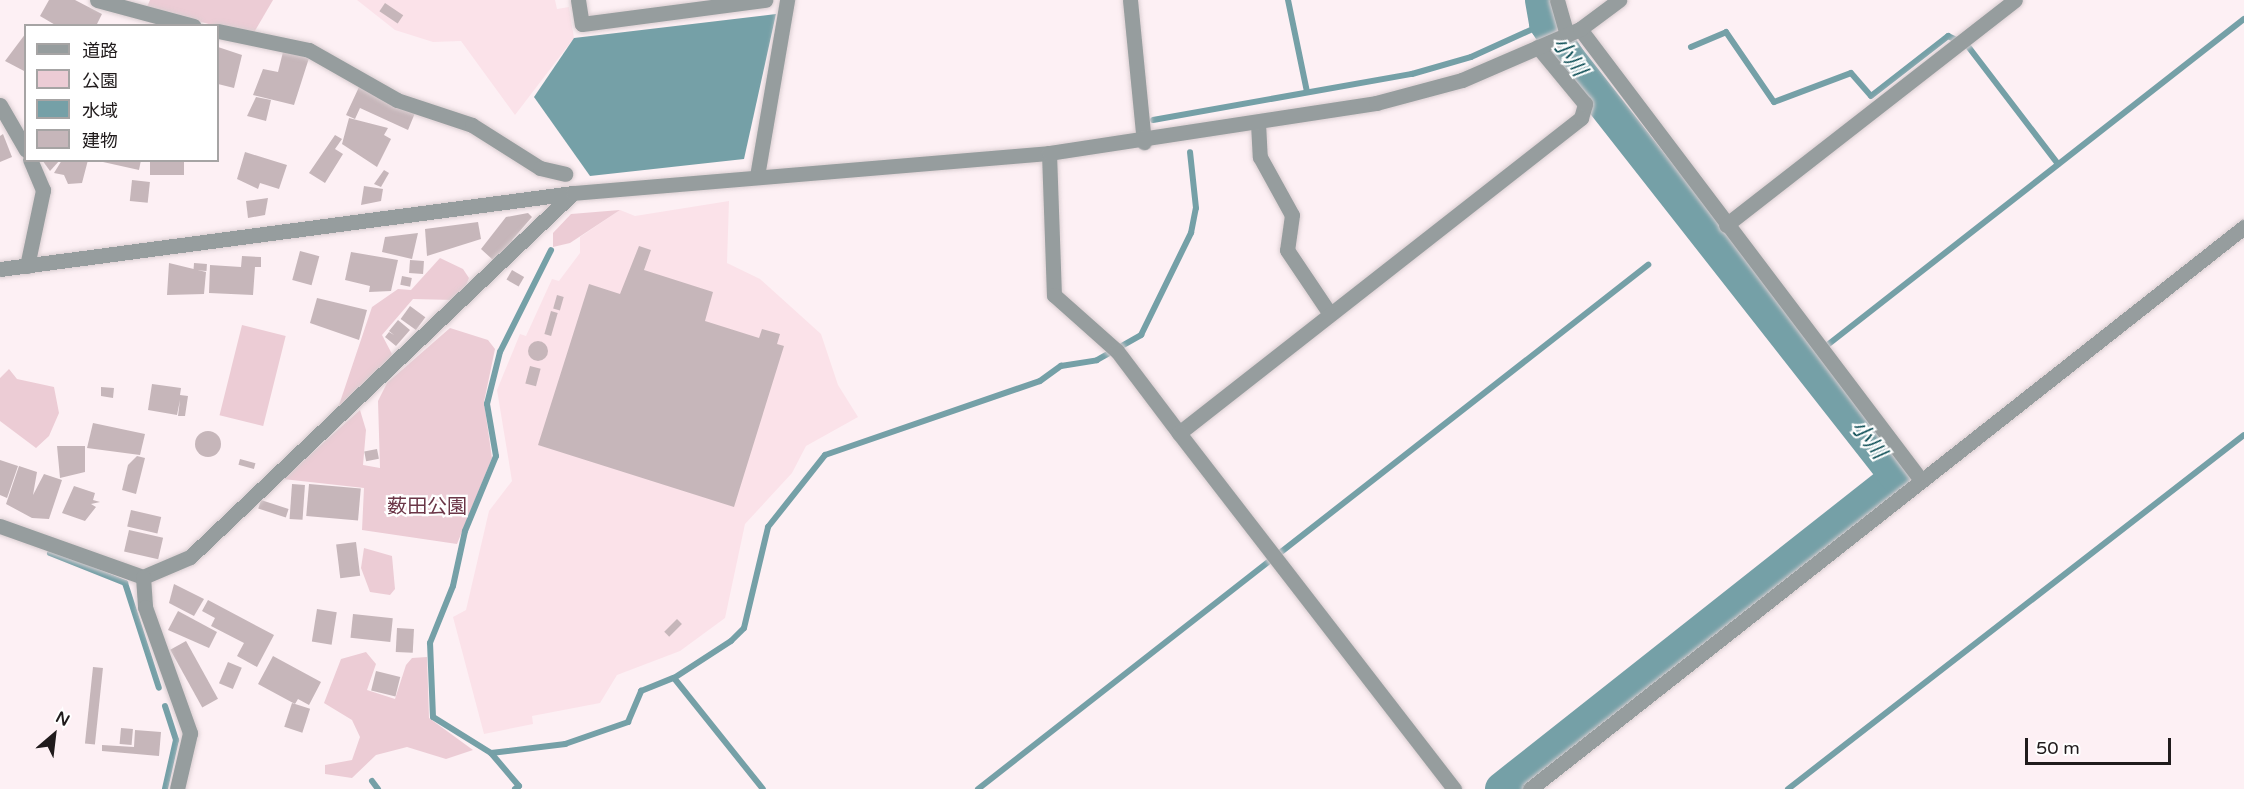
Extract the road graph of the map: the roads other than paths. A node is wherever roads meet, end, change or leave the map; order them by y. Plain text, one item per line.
1 (98, 0) edge
2 (578, 0) edge
3 (765, 0) edge
4 (787, 0) edge
5 (1130, 0) edge
6 (1557, 0) edge
7 (1619, 0) edge
8 (2015, 0) edge
9 (187, 24) edge
10 (219, 31) edge
11 (1570, 33) junction
12 (1541, 46) junction
13 (0, 105) edge
14 (1258, 123) junction
15 (1144, 142) junction
16 (24, 147) edge
17 (1049, 153) junction
18 (31, 162) edge
19 (565, 174) dead end
20 (757, 176) junction
21 (573, 193) junction
22 (1726, 225) junction
23 (2244, 227) edge
24 (27, 266) junction
25 (0, 269) edge
26 (1330, 314) junction
27 (1179, 433) junction
28 (1921, 480) junction
29 (0, 526) edge
30 (143, 577) junction
31 (177, 789) edge
32 (1454, 789) edge
33 (1530, 789) edge

1 - 9 street
2 - 3 street
4 - 20 street
5 - 15 street
6 - 11 street
7 - 11 street
8 - 22 street
10 - 19 street
11 - 12 street
11 - 22 street
12 - 14 street
12 - 26 street
13 - 16 street
14 - 15 street
14 - 26 street
15 - 17 street
17 - 20 street
17 - 27 street
18 - 24 street
20 - 21 street
21 - 24 street
21 - 30 street
22 - 28 street
23 - 28 street
24 - 25 street
26 - 27 street
27 - 32 street
28 - 33 street
29 - 30 street
30 - 31 street

